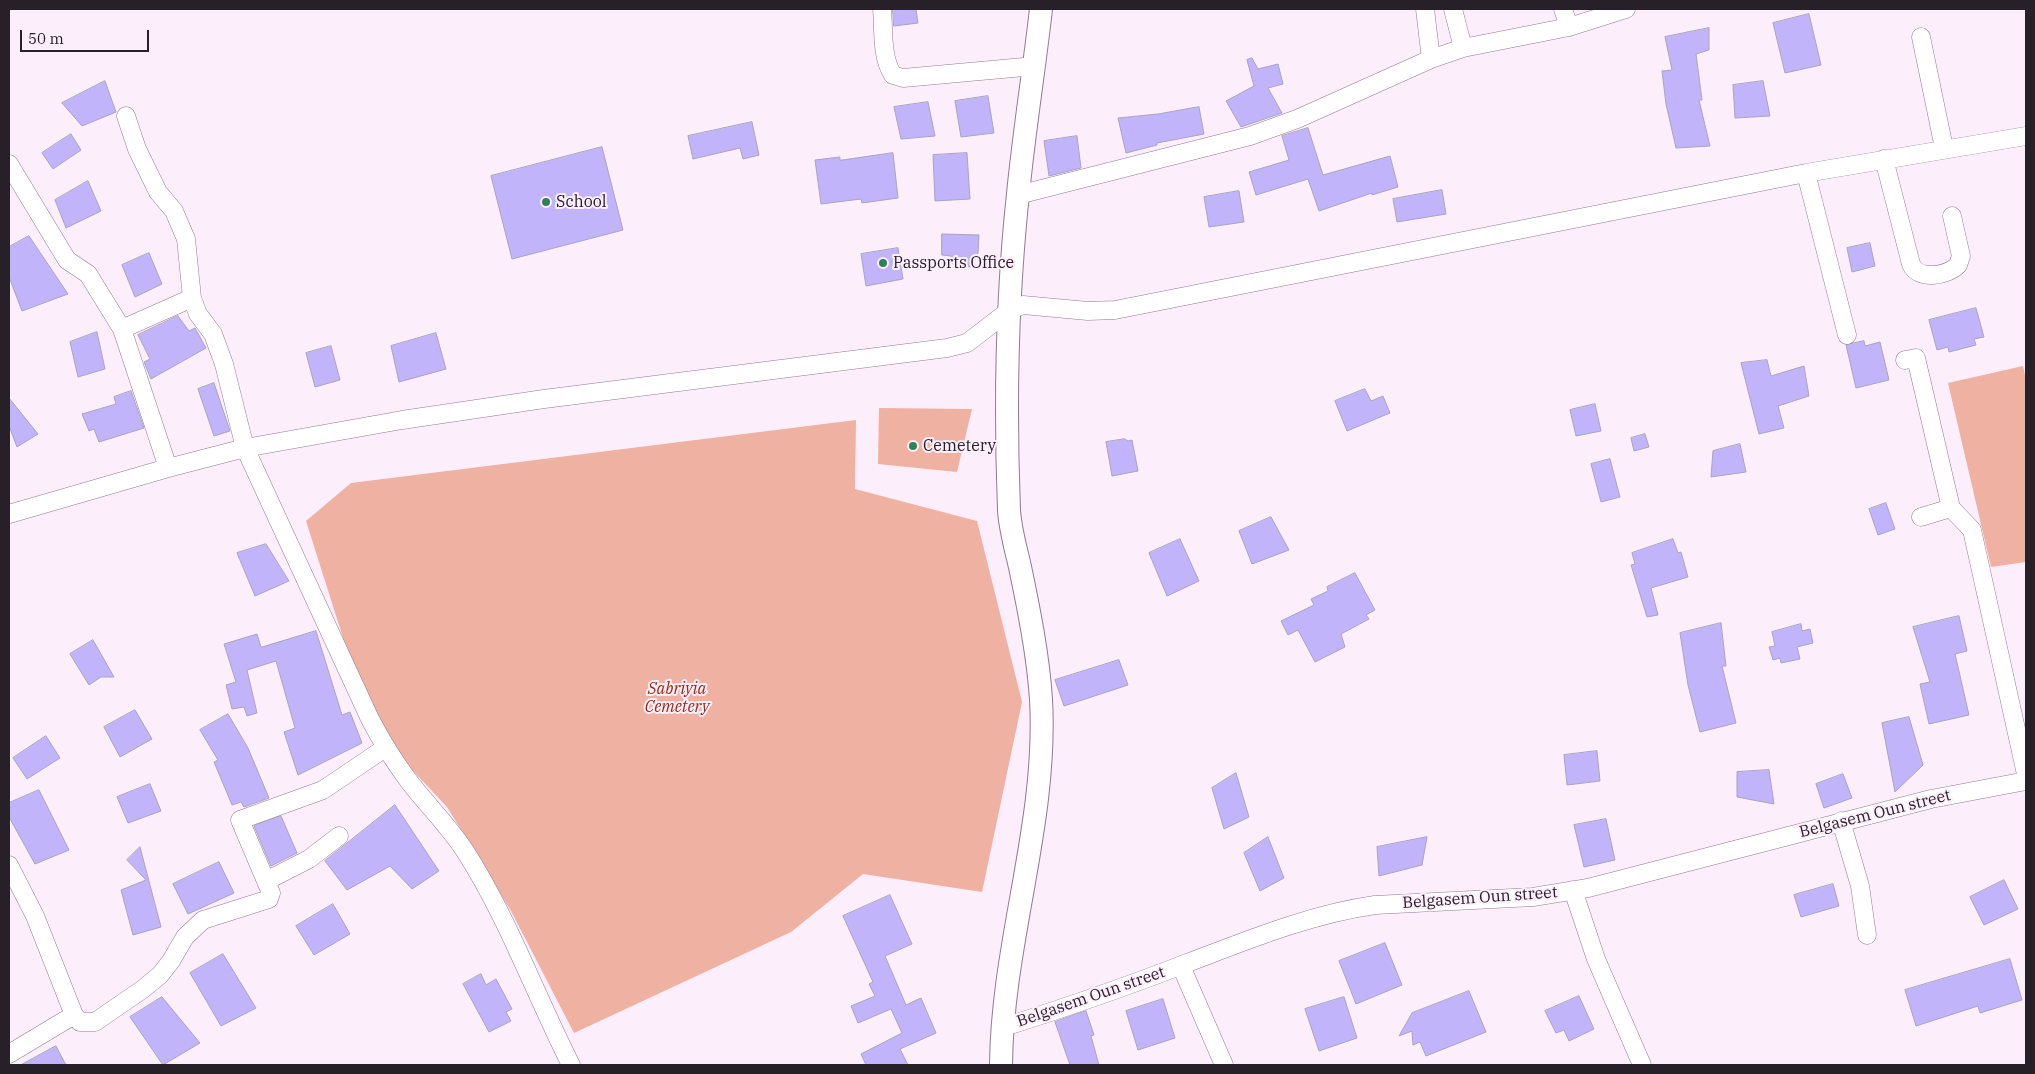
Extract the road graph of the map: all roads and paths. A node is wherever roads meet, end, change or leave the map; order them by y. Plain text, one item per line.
1 (882, 9) edge
2 (1040, 9) edge
3 (1424, 9) edge
4 (1453, 9) edge
5 (1564, 9) edge
6 (1626, 9) edge
7 (1569, 27) junction
8 (1921, 38) dead end
9 (1463, 48) junction
10 (1431, 59) junction
11 (1034, 66) junction
12 (126, 116) dead end
13 (2026, 136) edge
14 (1944, 148) junction
15 (1884, 159) junction
16 (9, 164) edge
17 (1806, 172) junction
18 (1018, 195) junction
19 (1952, 216) dead end
20 (192, 298) junction
21 (1010, 310) junction
22 (122, 329) junction
23 (1847, 335) dead end
24 (1905, 360) dead end
25 (245, 448) junction
26 (168, 468) junction
27 (1951, 508) junction
28 (9, 514) edge
29 (1921, 518) dead end
30 (385, 748) junction
31 (2026, 774) edge
32 (2026, 781) edge
33 (1842, 822) junction
34 (339, 836) dead end
35 (9, 865) edge
36 (266, 881) junction
37 (1573, 890) junction
38 (1867, 935) dead end
39 (1181, 966) junction
40 (74, 1014) junction
41 (1001, 1028) junction
42 (9, 1054) edge
43 (571, 1065) edge
44 (1001, 1065) edge
45 (1224, 1065) edge
46 (1642, 1065) edge

1 - 11 street
2 - 11 street
3 - 10 street
4 - 9 street
5 - 7 street
6 - 7 street
7 - 9 street
8 - 14 street
9 - 10 street
10 - 18 street
11 - 18 street
12 - 20 street
13 - 14 street
14 - 15 street
15 - 17 street
15 - 19 street
16 - 22 street
17 - 21 street
17 - 23 street
18 - 21 street
20 - 22 street
20 - 25 street
21 - 25 street
21 - 41 street
22 - 26 street
24 - 27 street
25 - 26 street
25 - 30 street
26 - 28 street
27 - 29 street
27 - 31 street
30 - 36 street
30 - 43 street
32 - 33 street, Belgasem Oun street
33 - 37 street, Belgasem Oun street
33 - 38 street
34 - 36 street
35 - 40 street
36 - 40 street
37 - 39 street, Belgasem Oun street
37 - 46 street
39 - 41 street, Belgasem Oun street
39 - 45 street
40 - 42 street
41 - 44 street

